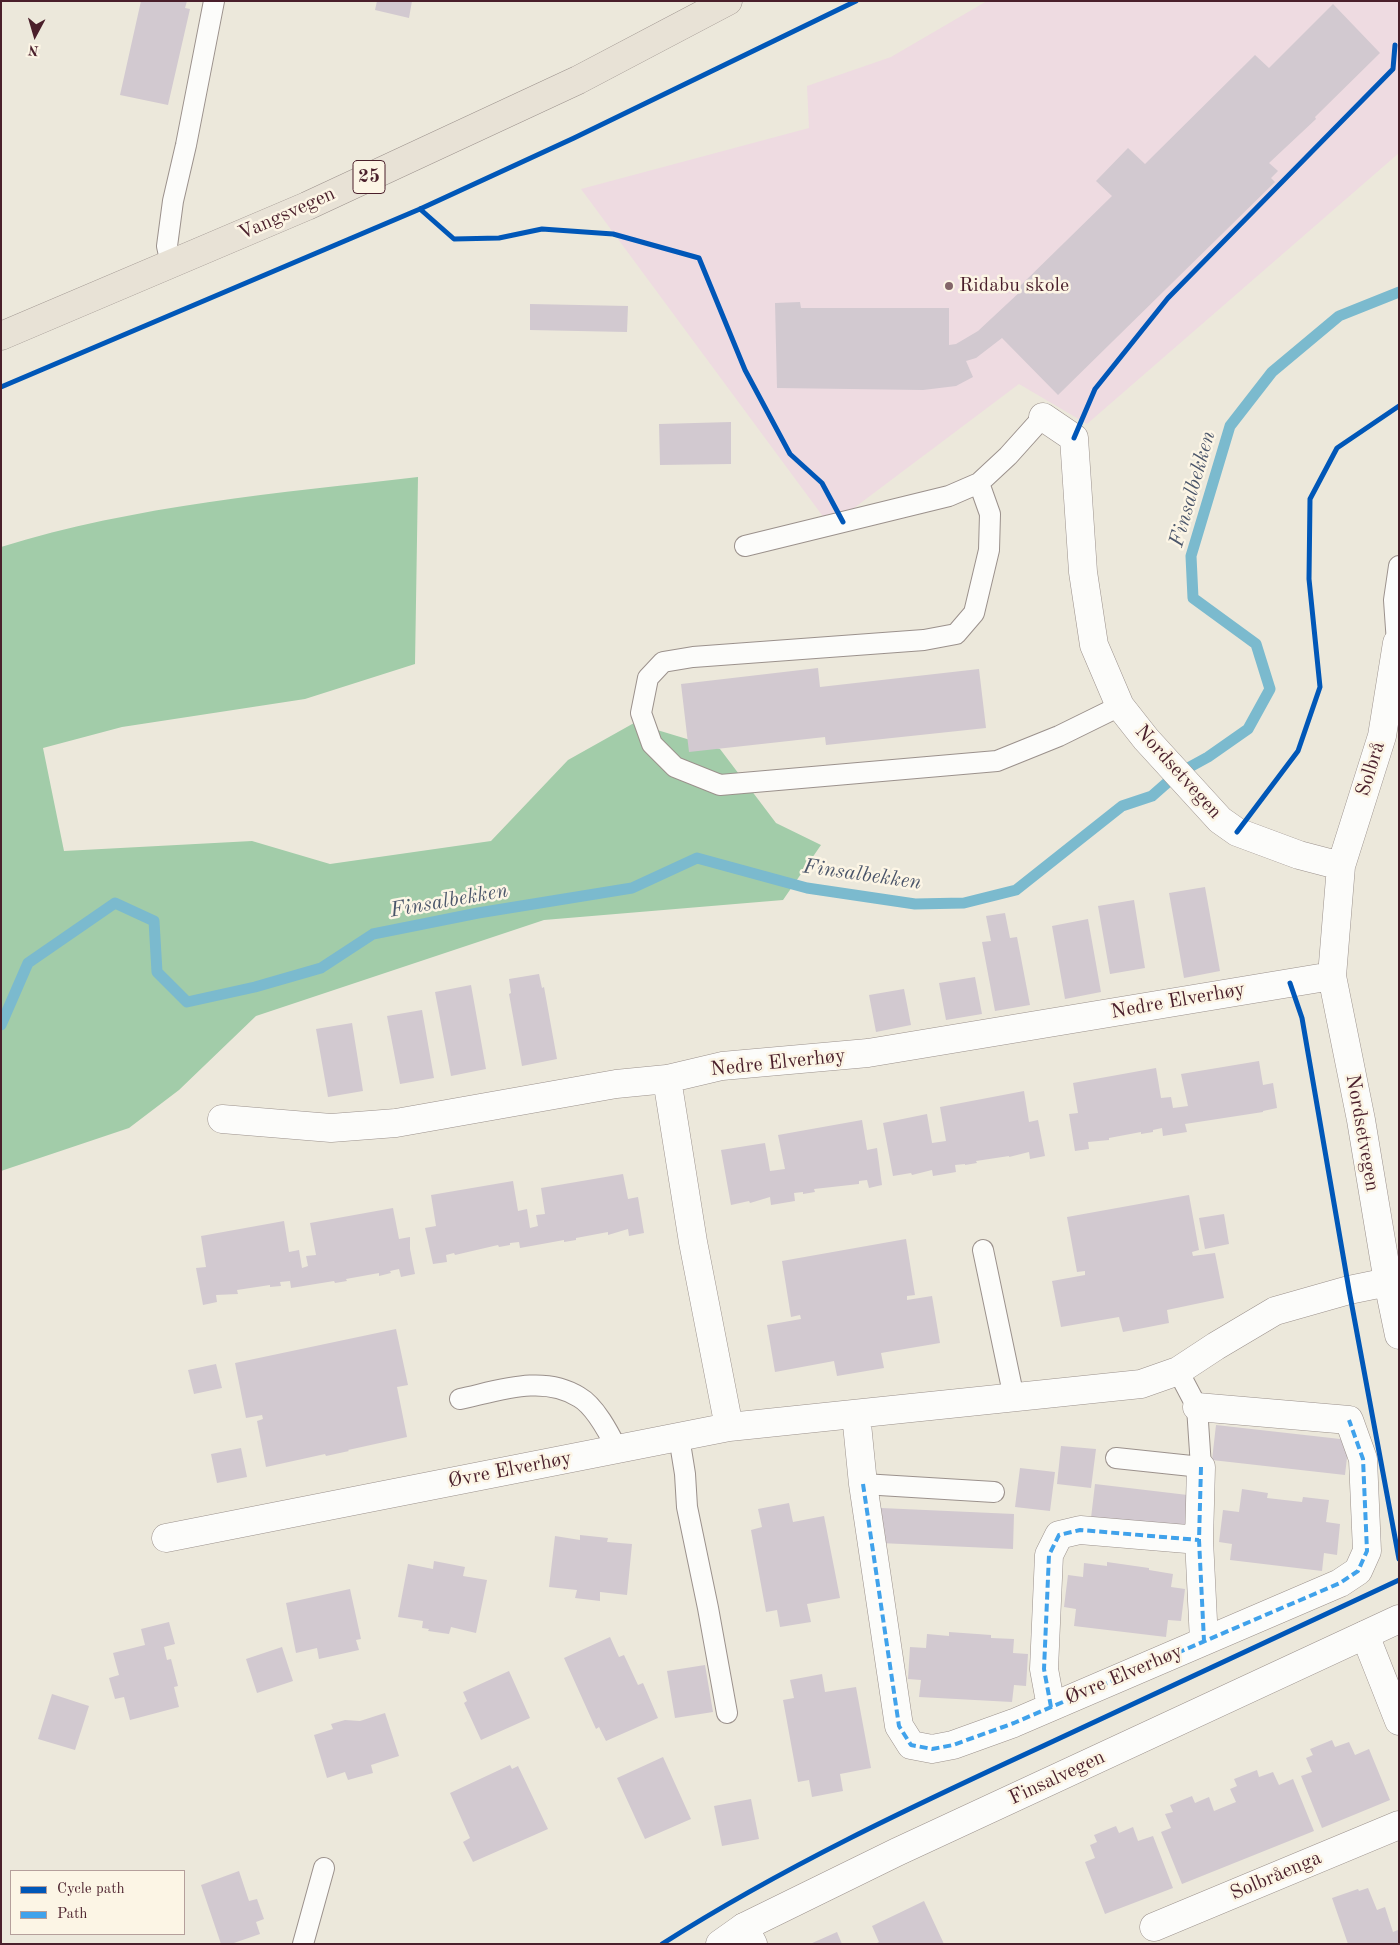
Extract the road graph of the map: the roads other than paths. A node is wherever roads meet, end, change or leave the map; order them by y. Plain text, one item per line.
1 (214, 1) edge
2 (728, 1) edge
3 (171, 264) junction
4 (1, 336) edge
5 (1043, 417) joint
6 (979, 483) junction
7 (745, 546) dead end
8 (1399, 566) edge
9 (1398, 642) edge
10 (1120, 706) junction
11 (1342, 866) junction
12 (1332, 976) junction
13 (667, 1079) junction
14 (222, 1119) dead end
15 (982, 1250) dead end
16 (1393, 1281) edge
17 (1399, 1335) edge
18 (1178, 1371) junction
19 (1014, 1398) junction
20 (460, 1399) dead end
21 (1197, 1407) junction
22 (856, 1414) junction
23 (729, 1427) junction
24 (679, 1437) junction
25 (617, 1449) junction
26 (1116, 1458) dead end
27 (1200, 1467) junction
28 (862, 1484) junction
29 (994, 1492) dead end
30 (166, 1538) dead end
31 (1199, 1540) junction
32 (1399, 1619) edge
33 (1365, 1635) junction
34 (1204, 1641) junction
35 (1051, 1707) junction
36 (726, 1713) dead end
37 (1399, 1721) edge
38 (1399, 1825) edge
39 (324, 1868) dead end
40 (1154, 1927) dead end
41 (748, 1935) edge
42 (303, 1944) edge
43 (720, 1944) edge

1 - 3 lane
2 - 3 highway, Vangsvegen / 25
3 - 4 highway, Vangsvegen / 25
5 - 6 lane
5 - 10 street, Nordsetvegen
6 - 7 lane
6 - 10 lane
8 - 9 lane
9 - 11 street, Solbrå
10 - 11 street, Nordsetvegen
11 - 12 street, Nordsetvegen
12 - 13 street, Nedre Elverhøy
12 - 16 street, Nordsetvegen
13 - 14 street, Nedre Elverhøy
13 - 23 street
15 - 19 lane
16 - 17 street, Nordsetvegen
16 - 18 street, Øvre Elverhøy
18 - 19 street, Øvre Elverhøy
18 - 21 lane
19 - 22 street, Øvre Elverhøy
20 - 25 lane
21 - 27 lane
21 - 34 street, Øvre Elverhøy
22 - 23 street, Øvre Elverhøy
22 - 28 street, Øvre Elverhøy
23 - 24 street, Øvre Elverhøy
24 - 25 street, Øvre Elverhøy
24 - 36 lane
25 - 30 street, Øvre Elverhøy
26 - 27 lane
27 - 31 street
28 - 29 lane
28 - 35 street, Øvre Elverhøy
31 - 34 street
31 - 35 street
32 - 33 street, Finsalvegen
33 - 37 street
33 - 41 street, Finsalvegen
34 - 35 street, Øvre Elverhøy
38 - 40 street, Solbråenga
39 - 42 lane
41 - 43 street, Finsalvegen

